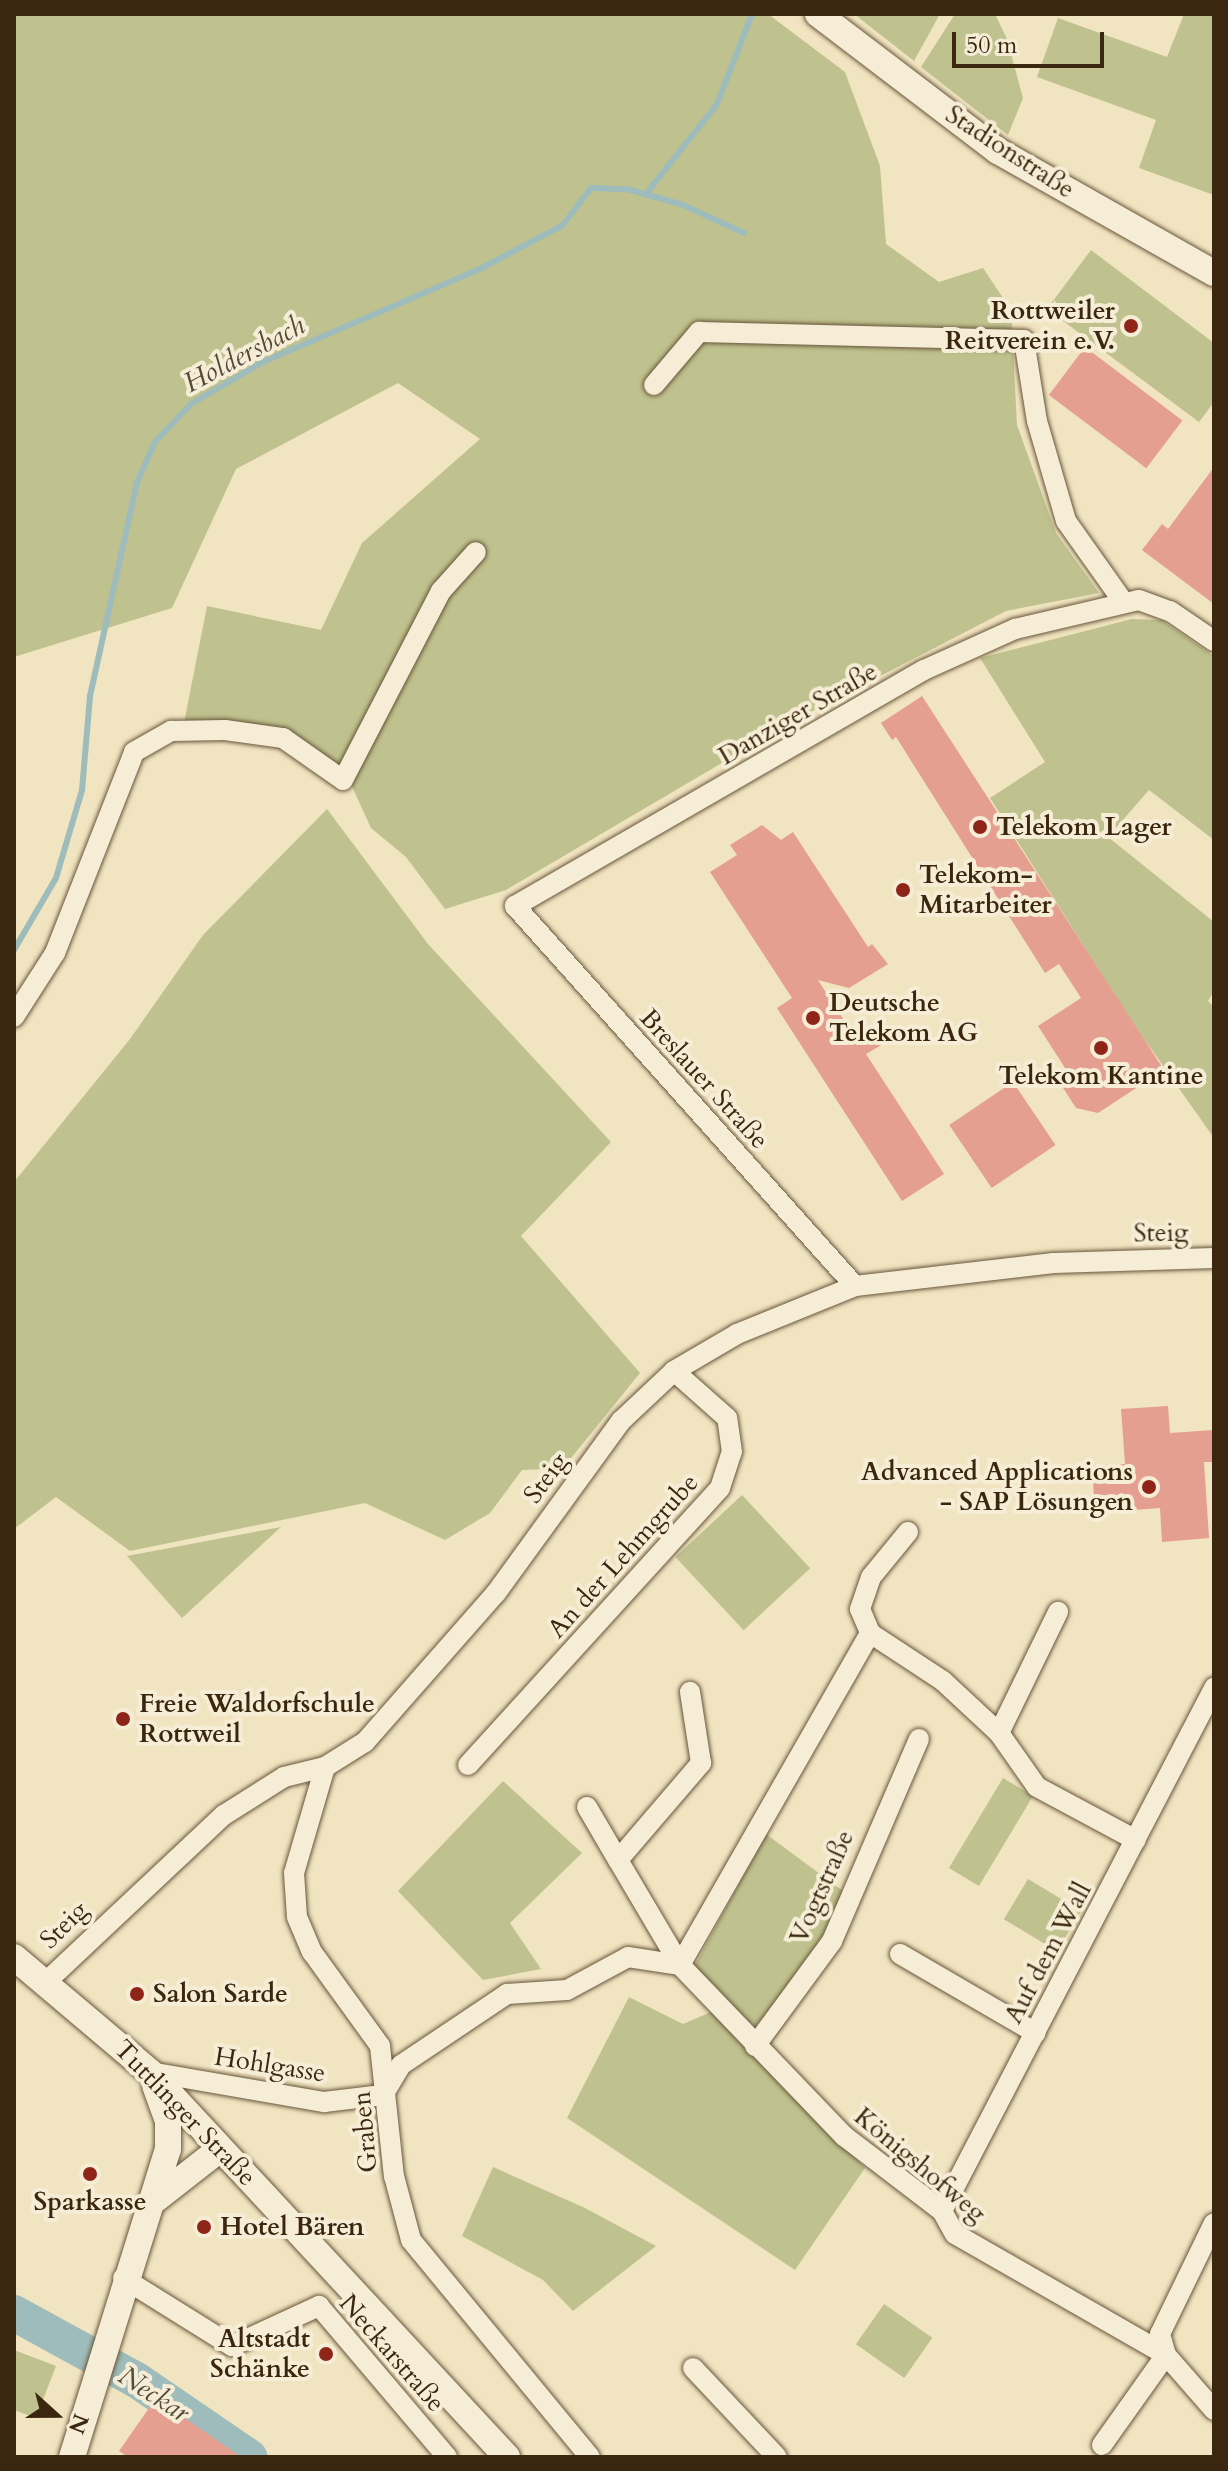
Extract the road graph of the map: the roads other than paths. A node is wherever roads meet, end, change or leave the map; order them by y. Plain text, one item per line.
1 (818, 14) edge
2 (1214, 273) edge
3 (654, 385) dead end
4 (476, 552) dead end
5 (1122, 600) junction
6 (1214, 641) edge
7 (515, 906) joint
8 (14, 1017) edge
9 (1214, 1258) edge
10 (855, 1286) junction
11 (674, 1371) junction
12 (908, 1532) dead end
13 (1058, 1612) dead end
14 (870, 1633) junction
15 (1214, 1688) edge
16 (690, 1692) dead end
17 (1206, 1720) edge
18 (999, 1733) junction
19 (919, 1739) dead end
20 (468, 1765) dead end
21 (325, 1767) junction
22 (587, 1807) dead end
23 (1136, 1840) junction
24 (618, 1860) junction
25 (900, 1954) dead end
26 (14, 1957) edge
27 (680, 1965) junction
28 (47, 1981) junction
29 (1036, 2033) junction
30 (755, 2046) junction
31 (150, 2072) junction
32 (383, 2095) junction
33 (220, 2149) junction
34 (148, 2205) junction
35 (942, 2211) junction
36 (1214, 2223) edge
37 (123, 2278) junction
38 (1166, 2355) junction
39 (693, 2368) dead end
40 (1214, 2410) edge
41 (1102, 2445) dead end
42 (72, 2457) edge
43 (447, 2457) edge
44 (507, 2457) edge
45 (590, 2457) edge
46 (777, 2457) edge

1 - 2 street, Stadionstraße
3 - 5 street
4 - 8 street
5 - 6 street
5 - 7 street, Danziger Straße
7 - 10 street, Breslauer Straße
9 - 10 street, Steig
10 - 11 street, Steig
11 - 20 street, An der Lehmgrube
11 - 21 street, Steig
12 - 14 street
13 - 18 street
14 - 18 street
14 - 27 street
15 - 17 street, Auf dem Wall
16 - 24 street
17 - 23 street, Auf dem Wall
18 - 23 street
19 - 30 street, Vogtstraße
21 - 28 street, Steig
21 - 32 street, Graben
22 - 24 street, Königshofweg
23 - 29 street, Auf dem Wall
24 - 27 street, Königshofweg
25 - 29 street
26 - 28 street, Tuttlinger Straße
27 - 30 street, Königshofweg
27 - 32 street
28 - 31 street, Tuttlinger Straße
29 - 35 street, Auf dem Wall
30 - 35 street, Königshofweg
31 - 32 street, Hohlgasse
31 - 33 street, Tuttlinger Straße
31 - 34 street
32 - 45 street, Graben
33 - 34 street
33 - 44 street, Tuttlinger Straße
34 - 37 street
35 - 38 street, Königshofweg
36 - 38 street
37 - 42 street
37 - 43 street, Neckarstraße
38 - 40 street, Königshofweg
38 - 41 street
39 - 46 street

